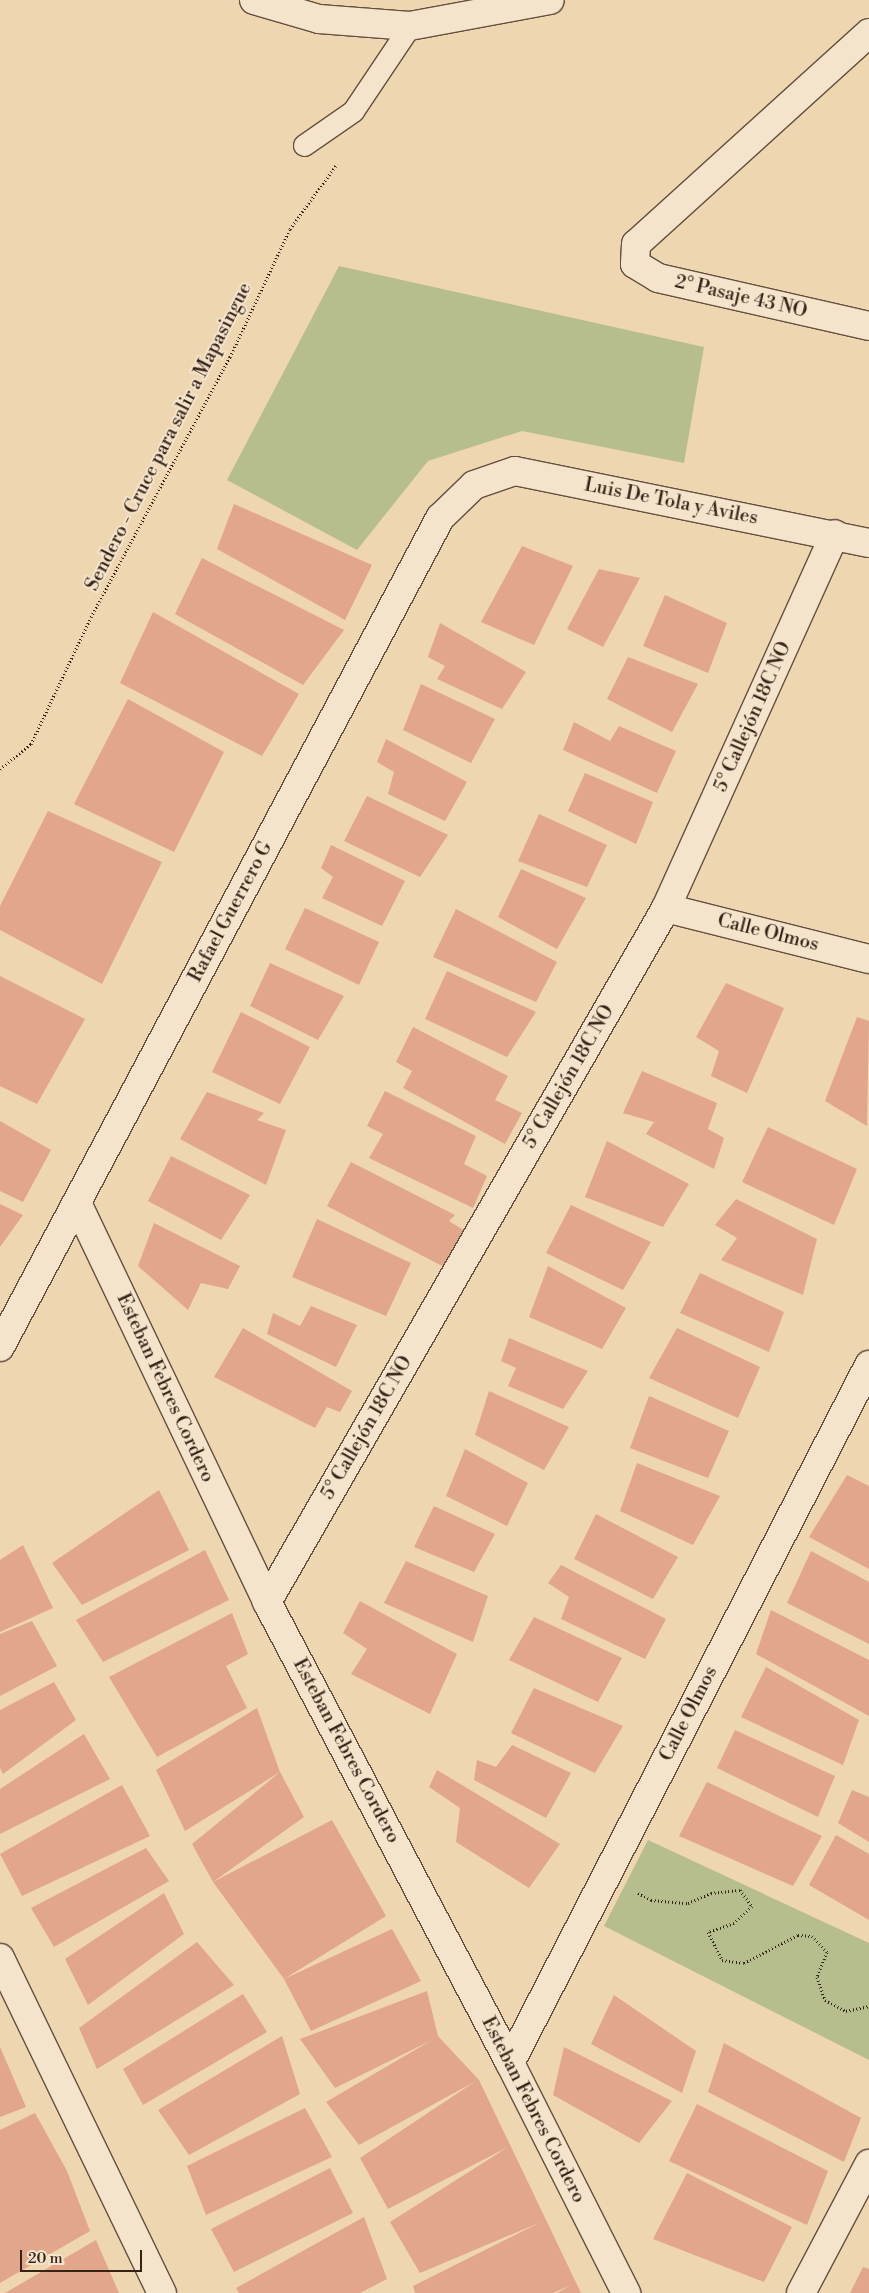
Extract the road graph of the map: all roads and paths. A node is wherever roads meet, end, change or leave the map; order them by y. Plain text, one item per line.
1 (254, 0) edge
2 (550, 0) edge
3 (410, 26) junction
4 (869, 33) edge
5 (304, 145) dead end
6 (338, 162) dead end
7 (869, 326) edge
8 (474, 485) joint
9 (835, 534) junction
10 (869, 543) edge
11 (0, 769) edge
12 (666, 908) junction
13 (869, 959) edge
14 (77, 1203) junction
15 (0, 1348) edge
16 (869, 1365) edge
17 (268, 1602) junction
18 (631, 1889) dead end
19 (0, 1958) edge
20 (869, 2006) edge
21 (510, 2063) junction
22 (869, 2164) edge
23 (162, 2293) edge
24 (626, 2293) edge
25 (801, 2293) edge

1 - 3 street
2 - 3 street
3 - 5 lane
4 - 7 street, 2° Pasaje 43 NO
6 - 11 path, Sendero - Cruce para salir a Mapasingue
8 - 9 street, Luis De Tola y Aviles
8 - 14 street, Rafael Guerrero G
9 - 10 street, Luis De Tola y Aviles
9 - 12 street, 5° Callejón 18C NO
12 - 13 street, Calle Olmos
12 - 17 street, 5° Callejón 18C NO
14 - 15 street, Rafael Guerrero G
14 - 17 street, Esteban Febres Cordero
16 - 21 street, Calle Olmos
17 - 21 street, Esteban Febres Cordero
18 - 20 path
19 - 23 street
21 - 24 street, Esteban Febres Cordero
22 - 25 street

